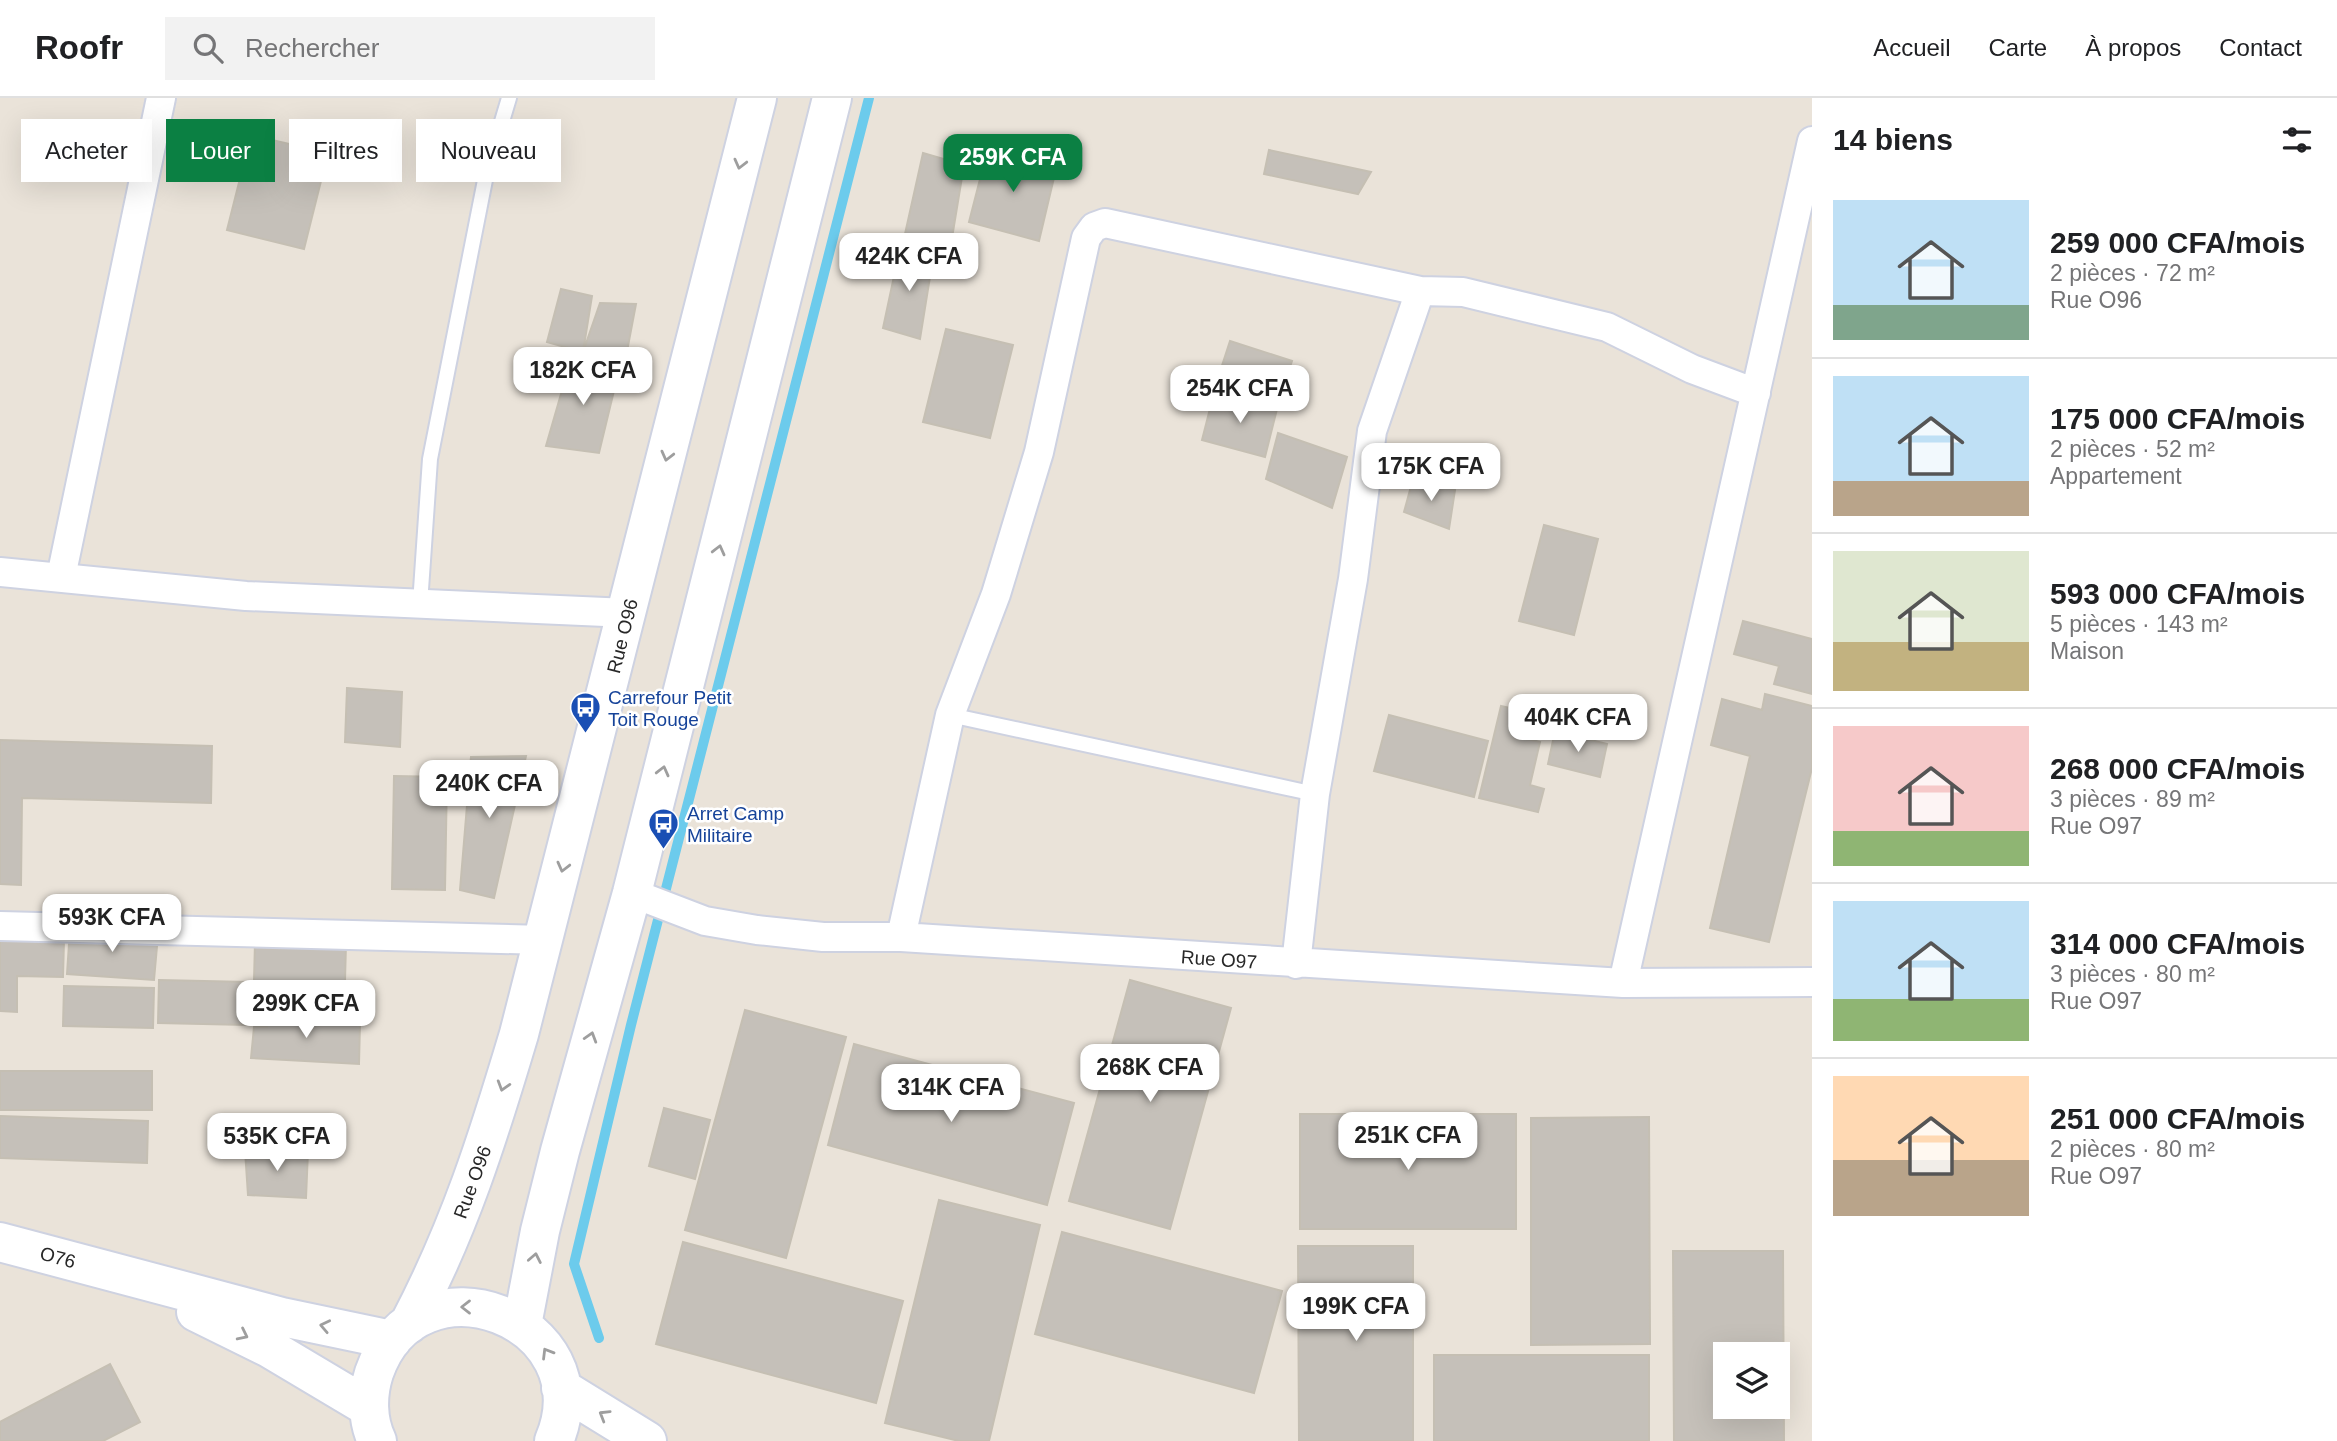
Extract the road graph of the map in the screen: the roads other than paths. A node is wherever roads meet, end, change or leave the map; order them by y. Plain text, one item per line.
1 (161, 98) edge
2 (509, 98) edge
3 (757, 98) edge
4 (832, 98) edge
5 (1812, 141) edge
6 (1420, 291) junction
7 (1756, 393) junction
8 (0, 572) edge
9 (61, 577) junction
10 (420, 604) junction
11 (628, 613) junction
12 (950, 715) junction
13 (1315, 794) junction
14 (632, 892) junction
15 (0, 926) edge
16 (901, 937) junction
17 (544, 940) junction
18 (1296, 964) junction
19 (1812, 982) edge
20 (1623, 983) junction
21 (0, 1241) edge
22 (116, 1273) junction
23 (522, 1325) junction
24 (400, 1332) junction
25 (561, 1388) junction
26 (372, 1424) edge
27 (554, 1441) edge
28 (647, 1441) edge

1 - 9 street
2 - 10 lane
3 -> 11 main road, Rue O96
14 -> 4 main road
5 - 7 street
6 - 7 street
6 - 12 street
6 - 13 street
7 - 20 street
8 - 9 street
9 - 10 street
10 - 11 street
11 -> 17 main road, Rue O96
12 - 13 lane
12 - 16 street
13 - 18 street
14 - 16 street, Rue O97
23 -> 14 main road
15 - 17 street
16 - 18 street, Rue O97
17 -> 24 main road, Rue O96
18 - 20 street, Rue O97
19 - 20 street, Rue O97
21 - 22 main road, O76
24 -> 22 main road
22 -> 26 main road
23 -> 24 main road
25 -> 23 main road
24 - 26 main road, Rue O96
25 - 27 main road
28 -> 25 main road

